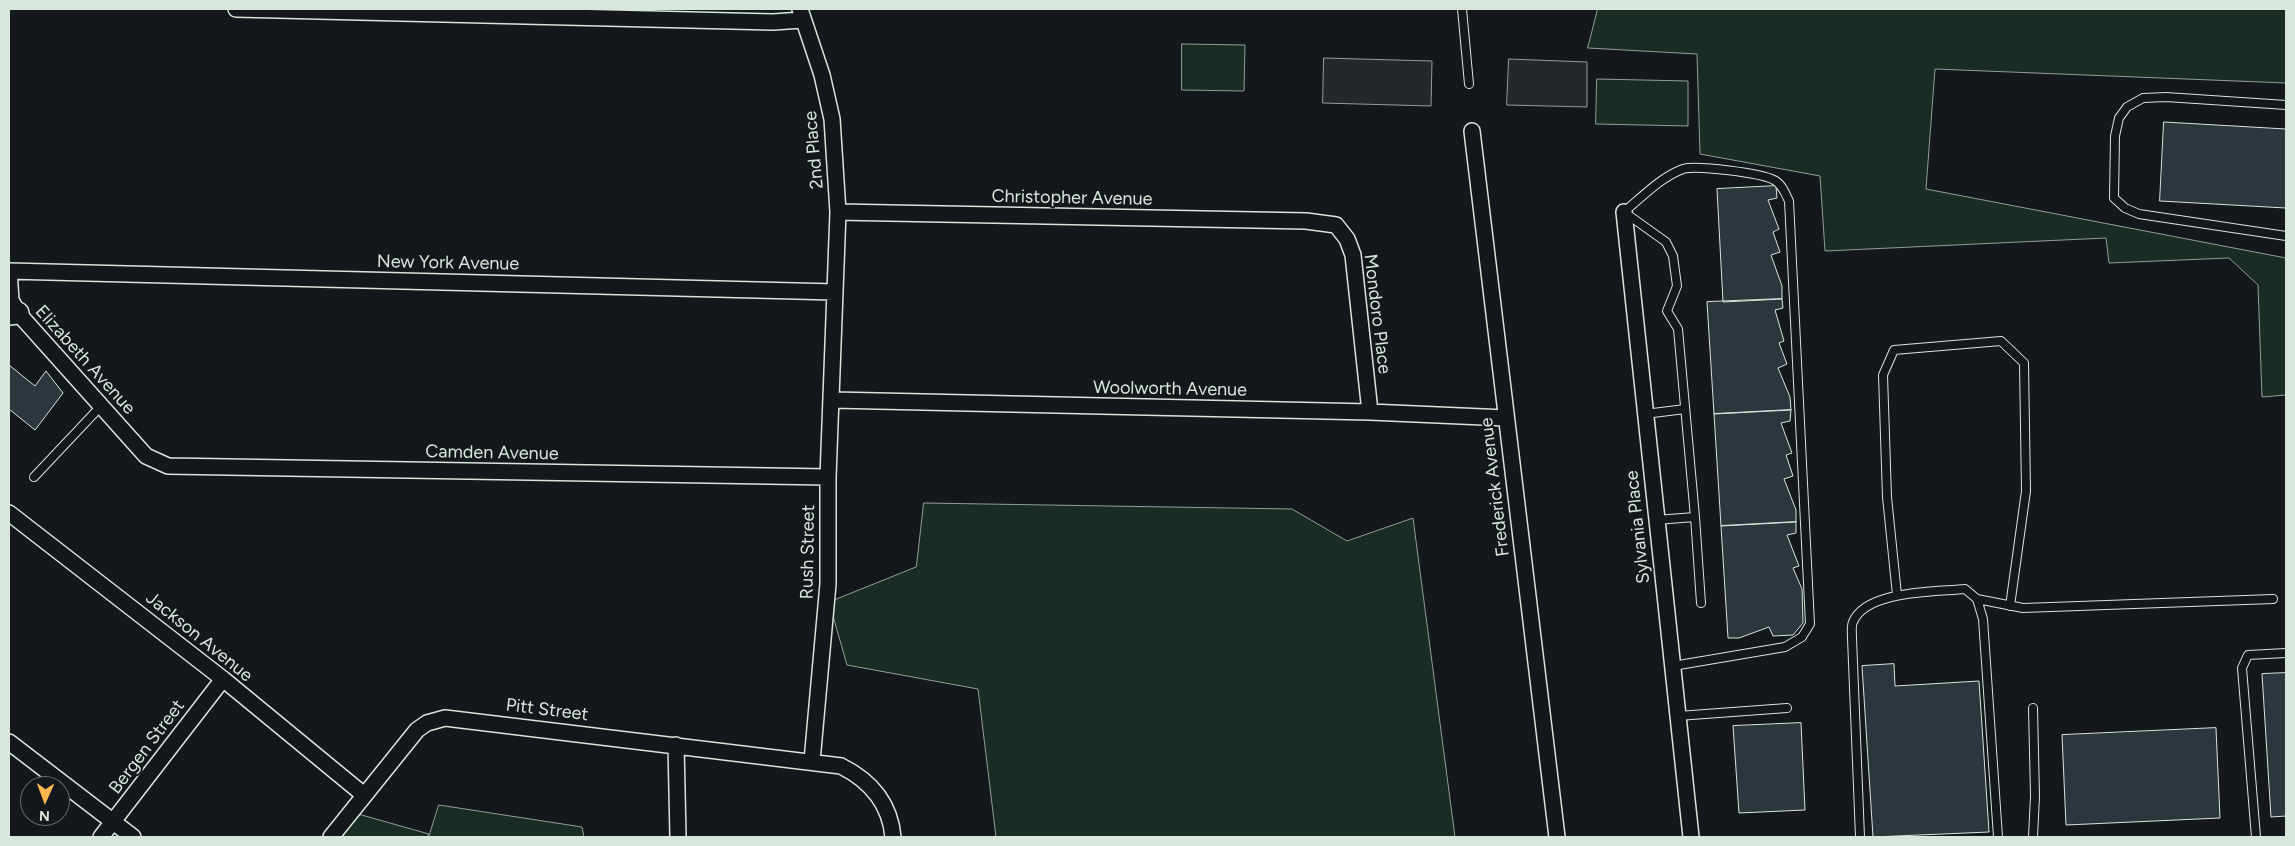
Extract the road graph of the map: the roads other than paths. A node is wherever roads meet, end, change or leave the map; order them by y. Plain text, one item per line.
1 (236, 9) edge
2 (289, 9) edge
3 (1462, 9) edge
4 (801, 14) edge
5 (1469, 84) dead end
6 (2286, 105) edge
7 (1472, 132) dead end
8 (838, 212) junction
9 (1624, 212) junction
10 (1306, 221) joint
11 (2286, 236) edge
12 (9, 271) edge
13 (835, 292) junction
14 (13, 313) edge
15 (833, 400) junction
16 (101, 406) junction
17 (1685, 409) junction
18 (1370, 412) junction
19 (1645, 414) junction
20 (1506, 418) junction
21 (156, 462) joint
22 (34, 477) dead end
23 (828, 477) junction
24 (9, 512) edge
25 (1695, 517) junction
26 (1656, 520) junction
27 (1897, 595) junction
28 (2273, 599) dead end
29 (1977, 600) junction
30 (1701, 603) dead end
31 (2010, 606) junction
32 (2286, 653) edge
33 (1673, 666) junction
34 (223, 679) junction
35 (1787, 708) dead end
36 (2033, 708) dead end
37 (1678, 716) junction
38 (9, 742) edge
39 (676, 744) junction
40 (812, 761) junction
41 (364, 795) junction
42 (114, 822) junction
43 (101, 837) edge
44 (133, 837) edge
45 (331, 837) edge
46 (678, 837) edge
47 (893, 837) edge
48 (1557, 837) edge
49 (1691, 837) edge
50 (1860, 837) edge
51 (1998, 837) edge
52 (2033, 837) edge
53 (2256, 837) edge

1 - 2 street
2 - 4 street
3 - 5 lane
4 - 8 street, 2nd Place
6 - 11 lane
7 - 20 street, Frederick Avenue
8 - 10 street, Christopher Avenue
8 - 13 street, 2nd Place
9 - 17 lane
9 - 19 street, Sylvania Place
9 - 33 lane
10 - 18 street, Mondoro Place
12 - 13 street, New York Avenue
12 - 14 street, Elizabeth Avenue
13 - 15 street, Rush Street
14 - 16 street, Elizabeth Avenue
15 - 18 street, Woolworth Avenue
15 - 23 street, Rush Street
16 - 21 street, Elizabeth Avenue
16 - 22 lane
17 - 19 lane
17 - 25 lane
18 - 20 street, Woolworth Avenue
19 - 26 street, Sylvania Place
20 - 48 street, Frederick Avenue
21 - 23 street, Camden Avenue
23 - 40 street, Rush Street
24 - 34 street, Jackson Avenue
25 - 26 lane
25 - 30 lane
26 - 33 street, Sylvania Place
27 - 29 lane
27 - 31 lane
27 - 50 lane
28 - 31 lane
29 - 31 lane
29 - 51 lane
32 - 53 lane
33 - 37 street, Sylvania Place
34 - 41 street, Jackson Avenue
34 - 42 street, Bergen Street
35 - 37 lane
36 - 52 lane
37 - 49 street, Sylvania Place
38 - 42 street
39 - 40 street, Pitt Street
39 - 41 street, Pitt Street
39 - 46 street
40 - 47 street, Pitt Street
41 - 45 street, Pitt Street
42 - 43 street, Bergen Street
42 - 44 street

